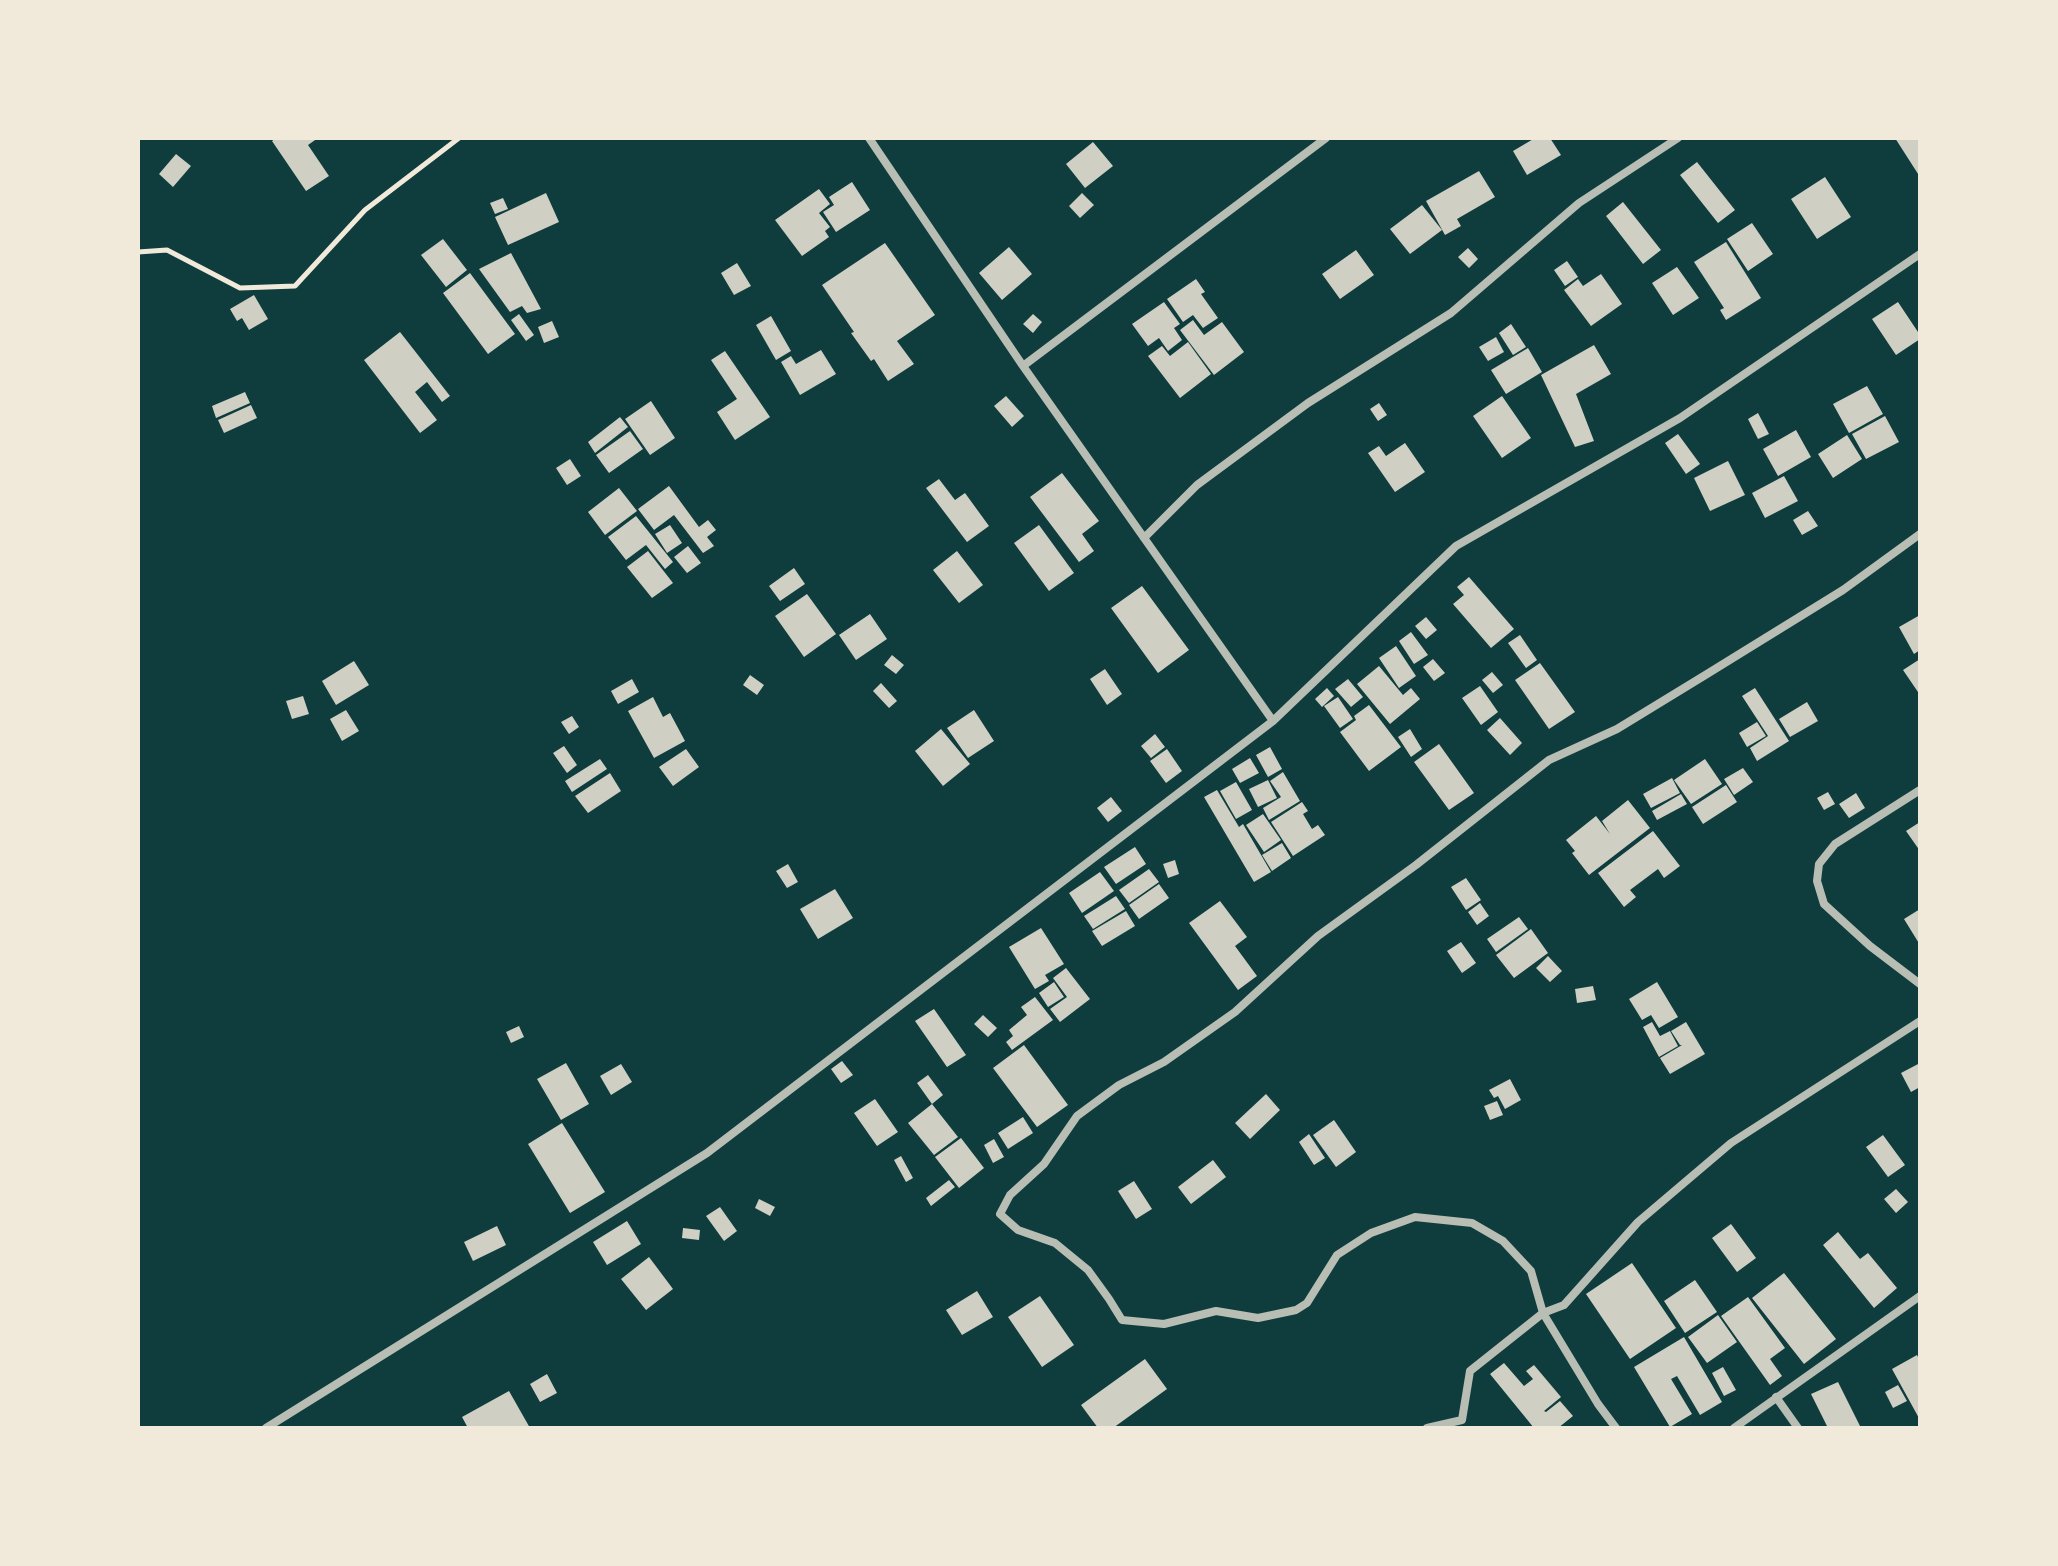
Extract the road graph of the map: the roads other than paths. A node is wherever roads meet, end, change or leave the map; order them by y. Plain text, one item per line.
1 (869, 138) edge
2 (1326, 138) edge
3 (1678, 138) edge
4 (1920, 254) edge
5 (1023, 366) junction
6 (1920, 534) edge
7 (1144, 538) junction
8 (1273, 721) junction
9 (1920, 790) edge
10 (1920, 984) edge
11 (1920, 1021) edge
12 (1920, 1296) edge
13 (1543, 1313) junction
14 (1776, 1397) junction
15 (266, 1428) edge
16 (1427, 1428) edge
17 (1616, 1428) edge
18 (1734, 1428) edge
19 (1798, 1428) edge

1 - 5 street
2 - 5 street
3 - 7 street
4 - 8 street
5 - 7 street
6 - 13 street
7 - 8 street
8 - 15 street
9 - 10 street
11 - 13 street
12 - 14 street
13 - 16 street
13 - 17 street
14 - 18 street
14 - 19 street

